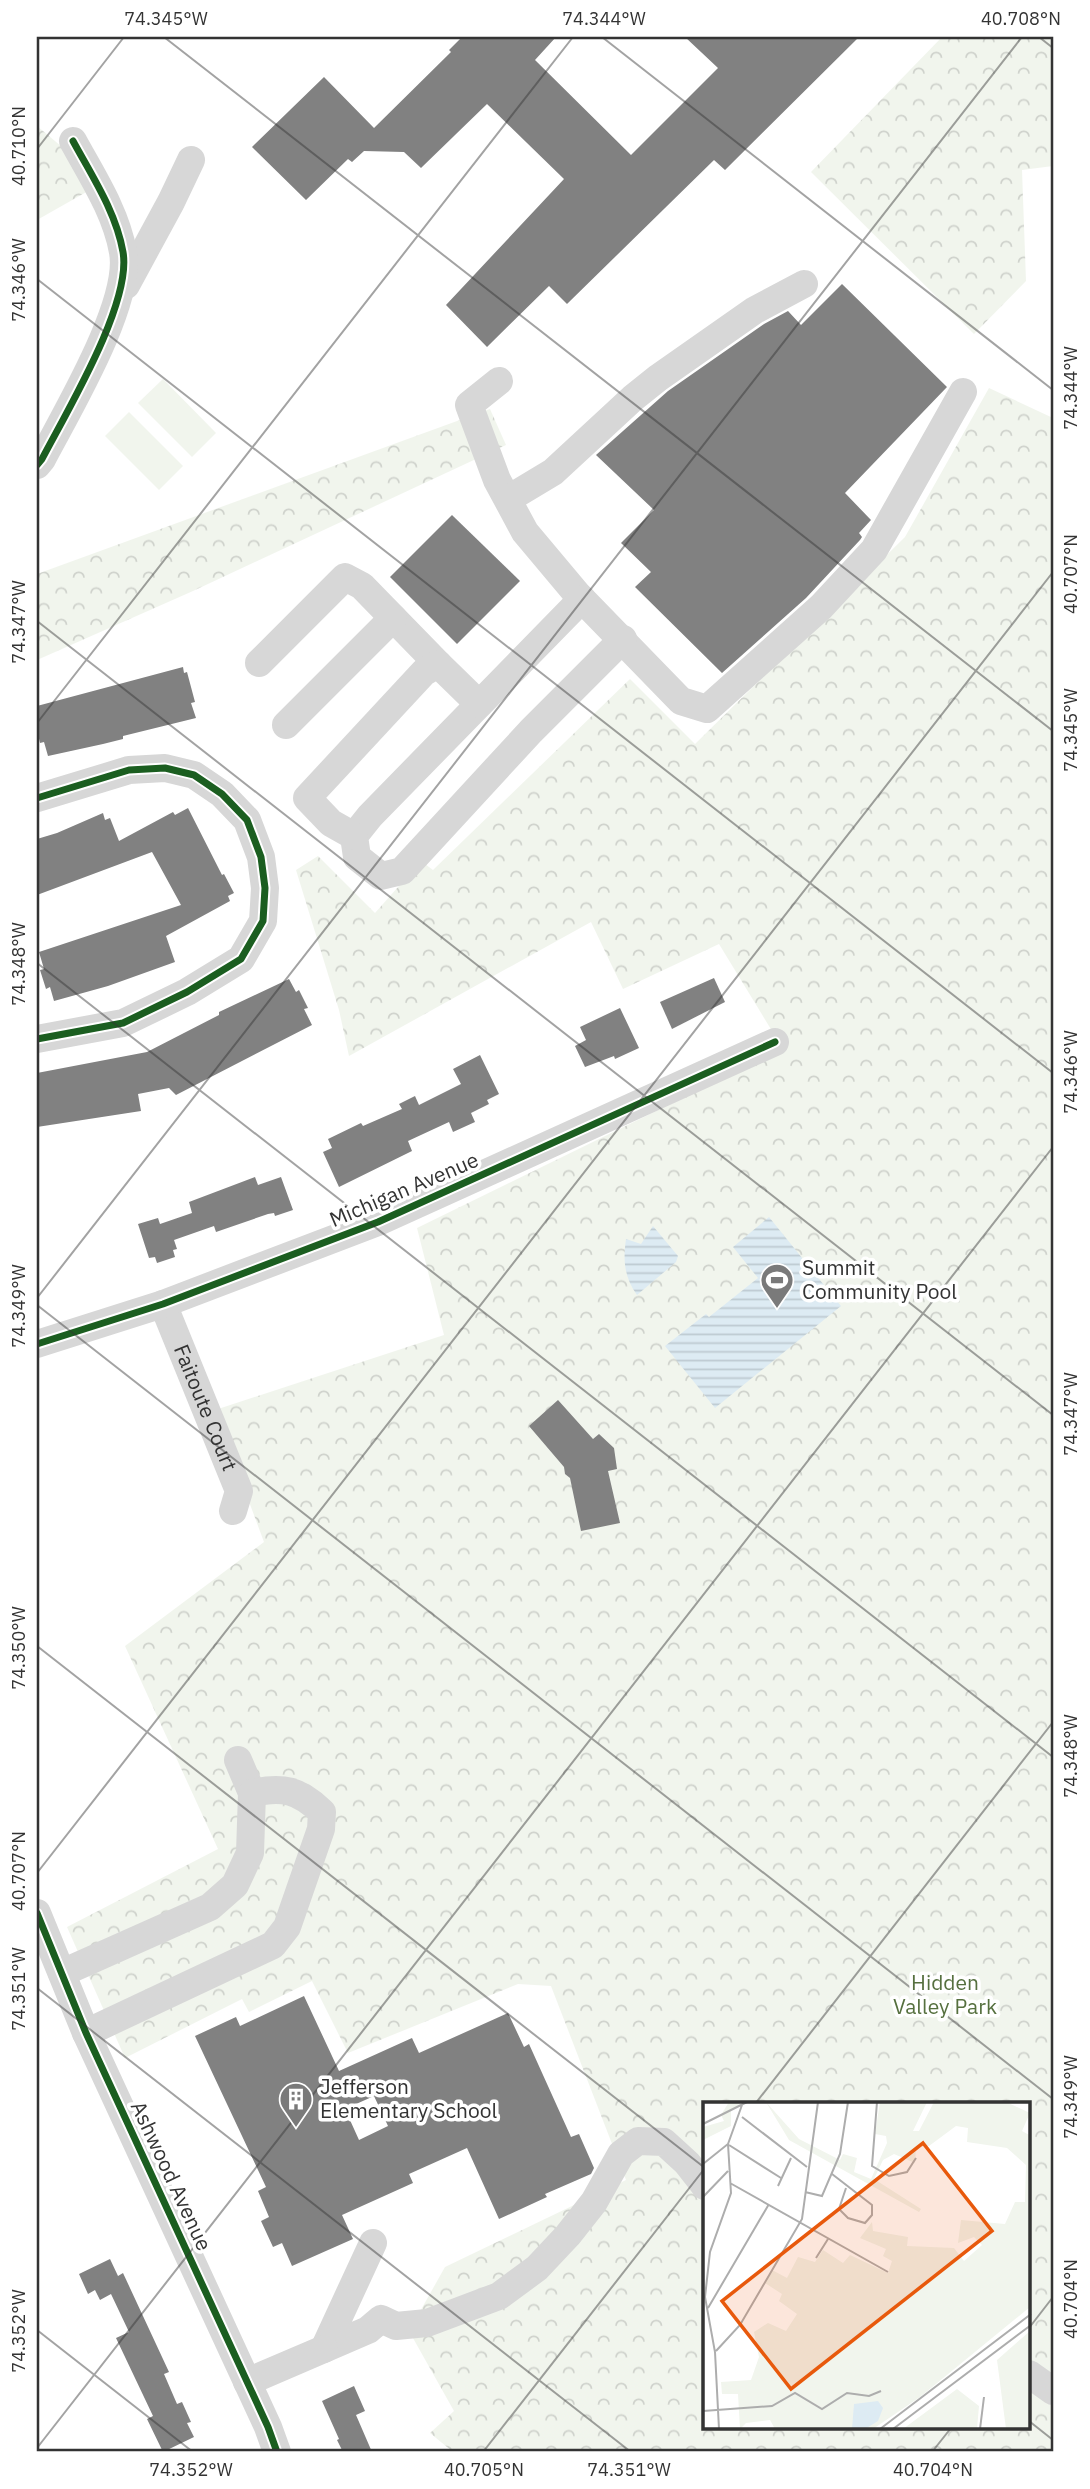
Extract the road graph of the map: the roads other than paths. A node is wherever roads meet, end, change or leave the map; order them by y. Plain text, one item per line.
1 (74, 141) dead end
2 (191, 160) dead end
3 (804, 284) dead end
4 (120, 297) junction
5 (499, 381) dead end
6 (963, 392) dead end
7 (37, 465) edge
8 (508, 499) junction
9 (582, 599) junction
10 (393, 618) junction
11 (623, 639) junction
12 (259, 663) dead end
13 (438, 664) junction
14 (480, 704) junction
15 (286, 725) dead end
16 (37, 798) edge
17 (354, 835) junction
18 (37, 1039) edge
19 (775, 1042) dead end
20 (163, 1304) junction
21 (37, 1344) edge
22 (233, 1511) dead end
23 (238, 1760) dead end
24 (252, 1793) junction
25 (37, 1913) edge
26 (62, 1973) junction
27 (86, 2033) junction
28 (703, 2183) edge
29 (373, 2243) dead end
30 (324, 2349) junction
31 (1030, 2375) edge
32 (247, 2382) junction
33 (1053, 2391) edge
34 (277, 2452) edge

1 - 4 street
2 - 4 street
3 - 8 street
4 - 7 street
5 - 8 street
6 - 11 street
8 - 9 street
9 - 11 street
9 - 14 street
10 - 12 street
10 - 13 street
10 - 15 street
11 - 17 street
13 - 14 street
13 - 17 street
14 - 17 street
16 - 18 street
19 - 20 street, Michigan Avenue
20 - 21 street, Michigan Avenue
20 - 22 street, Faitoute Court
23 - 24 street
24 - 26 street
24 - 27 street
25 - 26 street, Ashwood Avenue
26 - 27 street, Ashwood Avenue
27 - 32 street, Ashwood Avenue
28 - 30 street
29 - 30 street
30 - 32 street
31 - 33 street
32 - 34 street, Ashwood Avenue

